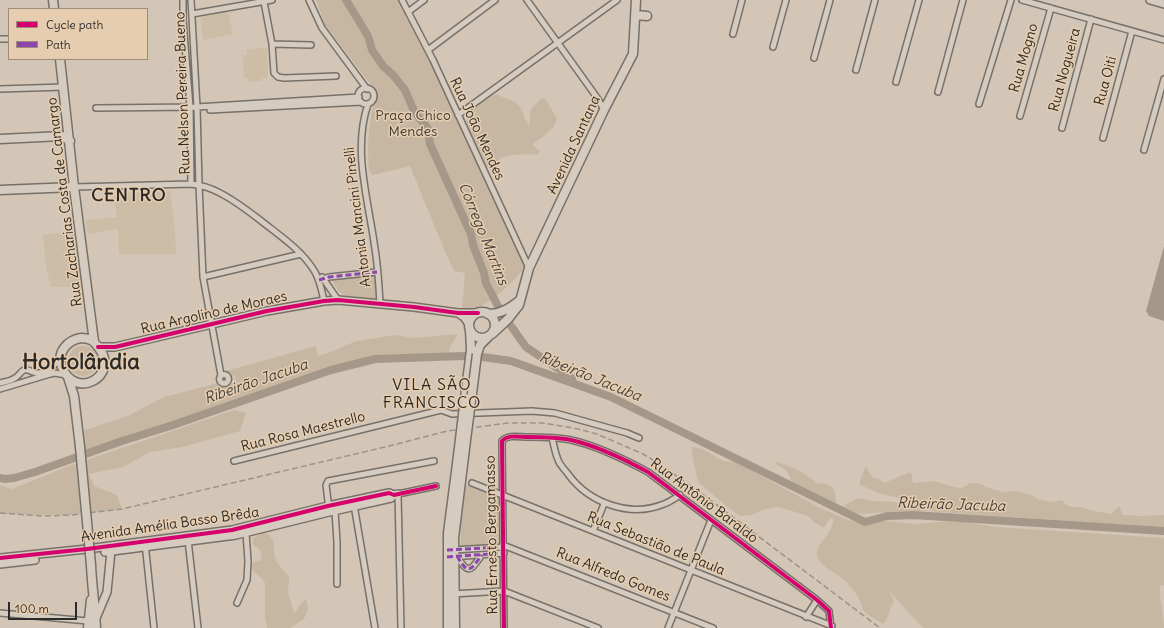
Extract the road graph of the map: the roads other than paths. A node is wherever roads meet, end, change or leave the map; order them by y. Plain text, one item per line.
1 (183, 0) edge
2 (191, 0) edge
3 (272, 0) edge
4 (309, 0) edge
5 (402, 0) edge
6 (424, 0) edge
7 (495, 0) edge
8 (527, 0) edge
9 (617, 0) edge
10 (636, 0) edge
11 (742, 0) edge
12 (786, 0) edge
13 (830, 0) edge
14 (875, 0) edge
15 (919, 0) edge
16 (963, 0) edge
17 (1011, 0) edge
18 (1022, 0) edge
19 (1150, 0) edge
20 (264, 2) junction
21 (1164, 4) edge
22 (1051, 8) junction
23 (408, 12) junction
24 (192, 14) junction
25 (636, 15) junction
26 (647, 16) dead end
27 (1091, 19) junction
28 (1132, 31) junction
29 (733, 34) dead end
30 (1164, 40) edge
31 (558, 42) junction
32 (272, 44) junction
33 (311, 45) dead end
34 (774, 47) dead end
35 (428, 50) junction
36 (814, 58) dead end
37 (60, 60) edge
38 (856, 70) dead end
39 (336, 76) dead end
40 (1164, 79) edge
41 (896, 82) dead end
42 (64, 87) junction
43 (0, 89) edge
44 (367, 89) junction
45 (938, 92) dead end
46 (360, 99) junction
47 (368, 104) junction
48 (979, 104) dead end
49 (190, 107) junction
50 (606, 107) junction
51 (96, 108) dead end
52 (197, 109) junction
53 (458, 115) junction
54 (1020, 116) dead end
55 (68, 127) junction
56 (1062, 128) dead end
57 (62, 136) junction
58 (0, 138) edge
59 (1104, 138) dead end
60 (70, 142) junction
61 (1144, 150) dead end
62 (191, 184) junction
63 (199, 185) junction
64 (74, 187) junction
65 (0, 190) edge
66 (301, 254) junction
67 (529, 268) junction
68 (377, 272) junction
69 (203, 277) junction
70 (321, 279) junction
71 (520, 299) junction
72 (338, 300) junction
73 (324, 301) junction
74 (380, 304) junction
75 (458, 313) junction
76 (478, 313) junction
77 (488, 314) junction
78 (211, 324) junction
79 (470, 327) junction
80 (490, 336) junction
81 (96, 344) junction
82 (113, 348) junction
83 (474, 354) junction
84 (61, 356) junction
85 (104, 365) junction
86 (32, 372) junction
87 (221, 375) dead end
88 (68, 376) junction
89 (33, 379) junction
90 (18, 380) junction
91 (0, 383) edge
92 (85, 383) junction
93 (0, 389) edge
94 (74, 396) junction
95 (552, 438) junction
96 (639, 438) dead end
97 (502, 441) joint
98 (234, 461) dead end
99 (434, 461) dead end
100 (472, 483) dead end
101 (436, 486) dead end
102 (396, 495) junction
103 (503, 495) junction
104 (680, 495) junction
105 (354, 504) junction
106 (604, 504) junction
107 (331, 509) junction
108 (711, 520) junction
109 (593, 531) junction
110 (246, 533) junction
111 (188, 539) junction
112 (145, 544) junction
113 (503, 546) junction
114 (111, 551) junction
115 (504, 553) junction
116 (452, 554) junction
117 (482, 555) junction
118 (0, 558) edge
119 (0, 564) edge
120 (691, 570) junction
121 (337, 584) dead end
122 (504, 591) junction
123 (92, 594) junction
124 (451, 594) junction
125 (817, 600) junction
126 (99, 602) junction
127 (237, 602) dead end
128 (0, 613) edge
129 (674, 613) junction
130 (806, 617) junction
131 (91, 622) edge
132 (831, 627) edge
133 (96, 628) edge
134 (154, 628) edge
135 (198, 628) edge
136 (375, 628) edge
137 (401, 628) edge
138 (448, 628) edge
139 (455, 628) edge
140 (504, 628) edge
141 (598, 628) edge
142 (668, 628) edge
143 (713, 628) edge

1 - 49 street, Rua Nelson Pereira Bueno
2 - 24 street, Rua Nelson Pereira Bueno
3 - 20 street
4 - 44 street
5 - 23 street, Rua João Mendes
6 - 23 street
7 - 35 street
8 - 31 street
9 - 31 street
10 - 25 main road, Avenida Santana
11 - 29 street
12 - 34 street
13 - 36 street
14 - 38 street
15 - 41 street
16 - 45 street
17 - 48 street
18 - 22 street
19 - 21 street
20 - 24 street
20 - 32 street
22 - 27 street
22 - 54 street, Rua Mogno
23 - 35 street, Rua João Mendes
24 - 52 street, Rua Nelson Pereira Bueno
25 - 26 main road
25 - 50 main road, Avenida Santana
27 - 28 street
27 - 56 street, Rua Nogueira
28 - 30 street
28 - 59 street, Rua Oiti
31 - 50 street
31 - 53 street
32 - 33 street
32 - 39 street
35 - 53 street, Rua João Mendes
37 - 42 main road, Rua Zacharias Costa de Camargo
40 - 61 street
42 - 43 street
42 - 55 main road, Rua Zacharias Costa de Camargo
44 - 46 street
44 - 47 street
46 - 47 street
46 - 52 street
47 - 68 street, Antonia Mancini Pinelli
49 - 51 street
49 - 52 street
49 - 62 street, Rua Nelson Pereira Bueno
50 - 67 main road, Avenida Santana
52 - 63 street, Rua Nelson Pereira Bueno
53 - 67 street, Rua João Mendes
55 - 57 main road
55 - 60 main road, Rua Zacharias Costa de Camargo
57 - 58 main road
57 - 60 main road
60 - 64 main road, Rua Zacharias Costa de Camargo
62 - 63 street
62 - 64 street
63 - 66 street
63 - 69 street, Rua Nelson Pereira Bueno
64 - 65 main road
64 - 81 main road, Rua Zacharias Costa de Camargo
66 - 69 street
66 - 70 street
67 - 71 main road, Avenida Santana
68 - 70 street
68 - 74 street, Antonia Mancini Pinelli
69 - 78 street, Rua Nelson Pereira Bueno
70 - 72 street
70 - 73 street
71 - 77 main road
71 - 80 main road, Avenida Santana
72 - 73 street, Rua Argolino de Moraes
72 - 74 street, Rua Argolino de Moraes
73 - 78 street, Rua Argolino de Moraes
74 - 75 street, Rua Argolino de Moraes
75 - 76 street, Rua Argolino de Moraes
75 - 79 street
76 - 77 main road
76 - 79 main road
77 - 80 main road
78 - 82 street, Rua Argolino de Moraes
78 - 87 street, Rua Nelson Pereira Bueno
79 - 80 main road
79 - 83 main road, Avenida Santana
80 - 83 main road, Avenida Santana
81 - 82 street, Rua Argolino de Moraes
81 - 84 main road
81 - 85 main road
82 - 85 street
83 - 116 main road, Avenida Santana, bridge
84 - 86 street
84 - 88 main road
85 - 92 main road
86 - 89 street
86 - 90 street
88 - 89 street
88 - 92 main road
88 - 94 main road
89 - 90 street
90 - 91 street
90 - 93 street
92 - 94 main road
94 - 123 main road, bridge
95 - 97 street, Rua Antônio Baraldo
95 - 104 street, Rua Antônio Baraldo
95 - 106 street
96 - 98 street, Rua Rosa Maestrello
97 - 103 street, Rua Ernesto Bergamasso
99 - 107 street
100 - 103 street, Rua Sebastião de Paula
101 - 102 street, Avenida Amélia Basso Brêda
102 - 105 street, Avenida Amélia Basso Brêda
102 - 137 street
103 - 109 street, Rua Sebastião de Paula
103 - 113 street, Rua Ernesto Bergamasso
104 - 106 street
104 - 108 street, Rua Antônio Baraldo
105 - 107 street, Avenida Amélia Basso Brêda
105 - 136 street
106 - 109 street
107 - 110 street, Avenida Amélia Basso Brêda
107 - 111 street, Avenida Amélia Basso Brêda
107 - 121 street
108 - 120 street
108 - 125 street, Rua Antônio Baraldo
109 - 120 street, Rua Sebastião de Paula
110 - 111 street, Avenida Amélia Basso Brêda
110 - 127 street
111 - 112 street, Avenida Amélia Basso Brêda
111 - 135 street
112 - 114 street, Avenida Amélia Basso Brêda
112 - 118 street, Avenida Amélia Basso Brêda
112 - 134 street
113 - 115 street, Rua Ernesto Bergamasso
113 - 116 street
113 - 129 street, Rua Alfredo Gomes
114 - 119 street, Avenida Amélia Basso Brêda
114 - 126 street
115 - 117 street
115 - 122 street, Rua Ernesto Bergamasso
116 - 117 street
116 - 117 street
116 - 124 main road, Avenida Santana
120 - 129 street
120 - 130 street, Rua Sebastião de Paula
122 - 124 street
122 - 140 street, Rua Ernesto Bergamasso
122 - 141 street
123 - 126 main road
123 - 131 main road
124 - 138 main road
124 - 139 main road
125 - 130 street
125 - 132 street, Rua Antônio Baraldo
126 - 131 main road
128 - 131 street
129 - 142 street
129 - 143 street, Rua Alfredo Gomes
130 - 132 street, Rua Sebastião de Paula
131 - 133 main road

